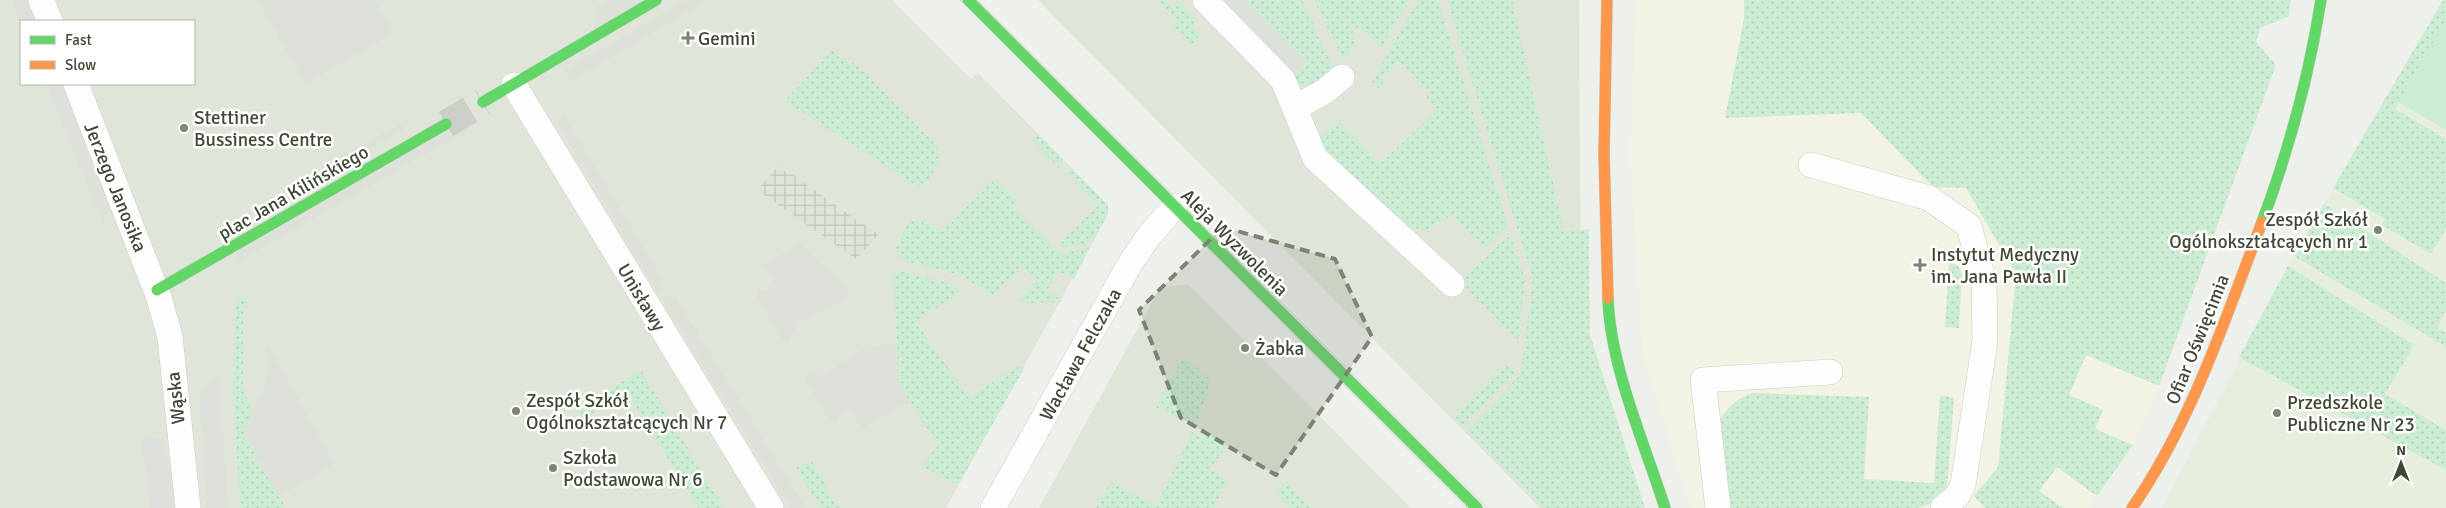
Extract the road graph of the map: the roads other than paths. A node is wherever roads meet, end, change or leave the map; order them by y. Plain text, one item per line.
1 (41, 0) edge
2 (656, 0) edge
3 (968, 0) edge
4 (1205, 0) edge
5 (1607, 0) edge
6 (2321, 0) edge
7 (50, 20) edge
8 (1342, 77) dead end
9 (76, 85) edge
10 (514, 85) junction
11 (483, 102) tunnel mouth
12 (1295, 108) junction
13 (446, 124) tunnel mouth
14 (1811, 165) dead end
15 (1175, 206) junction
16 (1452, 284) dead end
17 (156, 290) junction
18 (1830, 372) dead end
19 (188, 508) edge
20 (771, 508) edge
21 (993, 508) edge
22 (1477, 508) edge
23 (1665, 508) edge
24 (1718, 508) edge
25 (1943, 508) edge
26 (2132, 508) edge

1 - 7 street
2 - 10 street
3 - 15 street, Aleja Wyzwolenia
4 - 12 street
5 - 23 street
6 - 26 street, Ofiar Oświęcimia
8 - 12 street
9 - 17 street, Jerzego Janosika
10 - 11 street
10 - 20 street, Unisławy
12 - 16 street
13 - 17 street, plac Jana Kilińskiego
14 - 25 street
15 - 21 street, Wacława Felczaka
15 - 22 street, Aleja Wyzwolenia
17 - 19 street, Wąska
18 - 24 street

